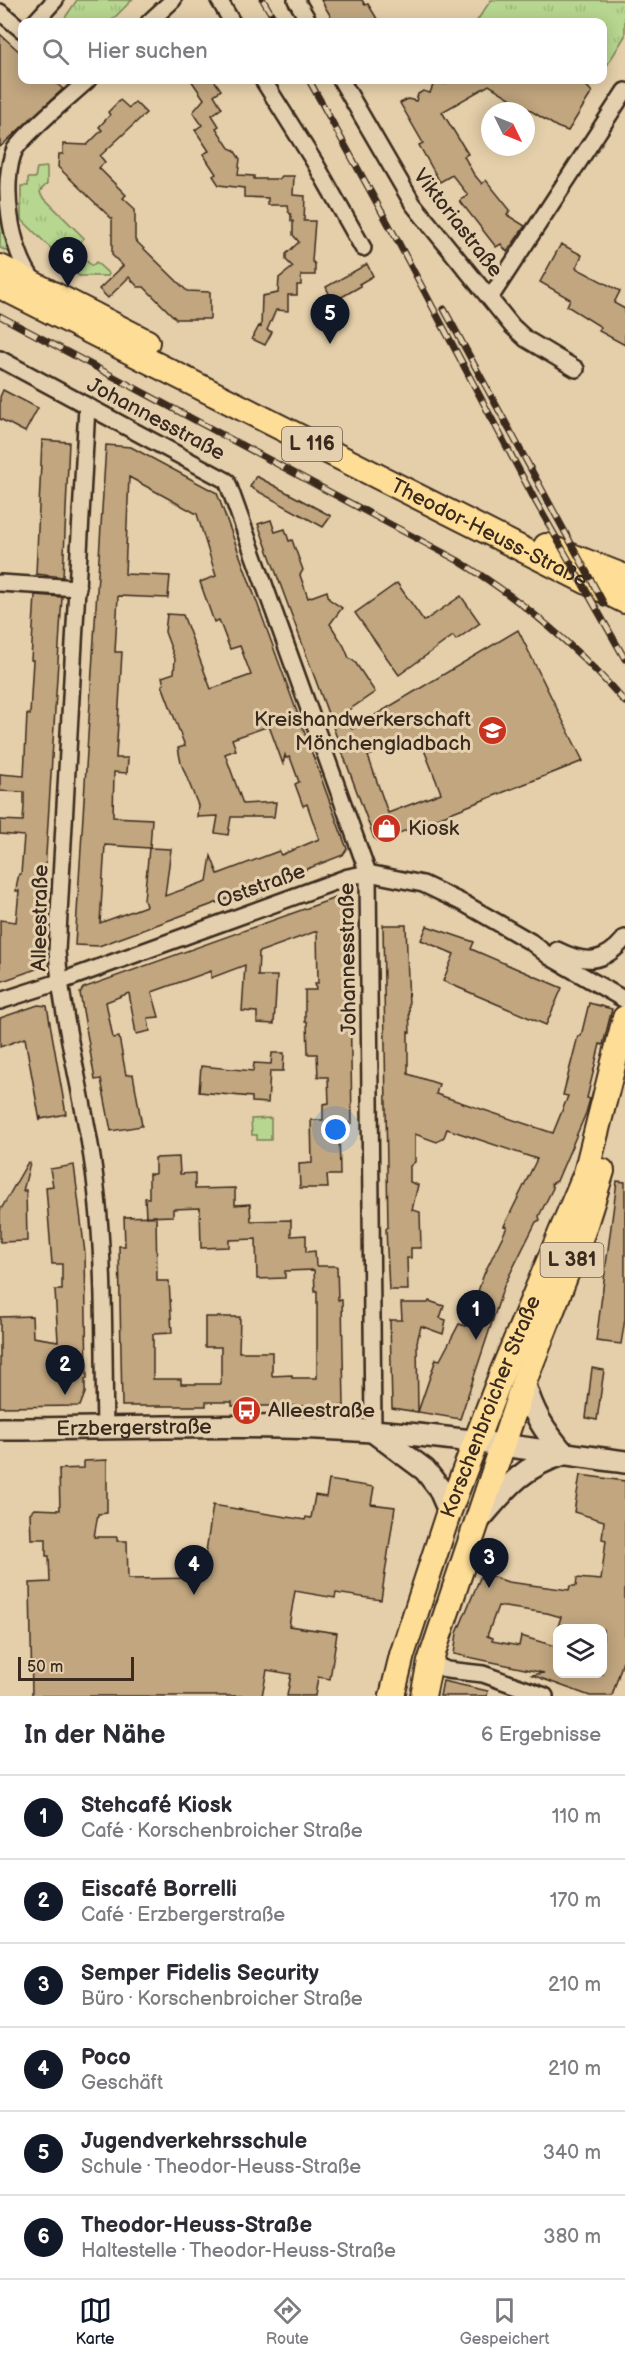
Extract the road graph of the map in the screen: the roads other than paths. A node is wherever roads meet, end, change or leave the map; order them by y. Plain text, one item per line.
1 (56, 0) edge
2 (173, 0) edge
3 (219, 0) edge
4 (296, 0) edge
5 (0, 12) edge
6 (39, 18) edge
7 (153, 18) edge
8 (230, 18) edge
9 (307, 18) edge
10 (18, 27) edge
11 (80, 84) edge
12 (266, 84) edge
13 (343, 84) edge
14 (625, 91) edge
15 (363, 248) dead end
16 (0, 267) edge
17 (0, 286) edge
18 (38, 286) junction
19 (490, 298) junction
20 (0, 358) edge
21 (576, 369) dead end
22 (87, 407) junction
23 (625, 577) edge
24 (0, 583) edge
25 (78, 588) junction
26 (625, 601) edge
27 (368, 873) junction
28 (625, 938) edge
29 (531, 942) junction
30 (59, 982) junction
31 (625, 1000) edge
32 (0, 1001) edge
33 (625, 1018) edge
34 (625, 1082) edge
35 (524, 1382) junction
36 (105, 1428) junction
37 (0, 1429) edge
38 (374, 1431) junction
39 (475, 1443) junction
40 (504, 1445) junction
41 (564, 1454) junction
42 (625, 1462) edge
43 (449, 1511) junction
44 (477, 1524) junction
45 (430, 1662) junction
46 (392, 1696) edge
47 (423, 1696) edge
48 (545, 1696) edge

1 - 6 street
2 - 7 street
3 - 8 street
4 - 9 street
5 - 10 street
11 - 18 street
12 - 15 street
13 - 19 street, Viktoriastraße
14 - 19 street, Viktoriastraße
16 - 18 main road, Theodor-Heuss-Straße / L 116
17 - 26 main road, Theodor-Heuss-Straße / L 116
18 - 23 main road, Theodor-Heuss-Straße / L 116
19 - 21 street, Viktoriastraße
20 - 22 street, Johannesstraße
22 - 25 street, Alleestraße
22 - 27 street, Johannesstraße
24 - 25 street
25 - 30 street, Alleestraße
27 - 29 street, Oststraße
27 - 30 street, Oststraße
27 - 38 street, Johannesstraße
28 - 29 street, Oststraße
29 - 31 street, Oststraße
30 - 32 street, Oststraße
30 - 36 street, Alleestraße
33 - 39 main road, Korschenbroicher Straße / L 381
34 - 35 main road, Korschenbroicher Straße / L 381
35 - 40 main road, Korschenbroicher Straße / L 381
35 - 41 main road
36 - 37 main road, Erzbergerstraße
36 - 38 main road, Erzbergerstraße
38 - 39 main road, Erzbergerstraße
38 - 43 main road
39 - 40 main road, Erzbergerstraße
39 - 43 main road, Korschenbroicher Straße / L 381
40 - 41 main road, Erzbergerstraße
40 - 44 main road, Korschenbroicher Straße / L 381
41 - 42 main road, Erzbergerstraße
41 - 44 main road
43 - 46 main road, Korschenbroicher Straße / L 381
44 - 45 main road, Korschenbroicher Straße / L 381
45 - 47 main road, Korschenbroicher Straße / L 381
45 - 48 street

